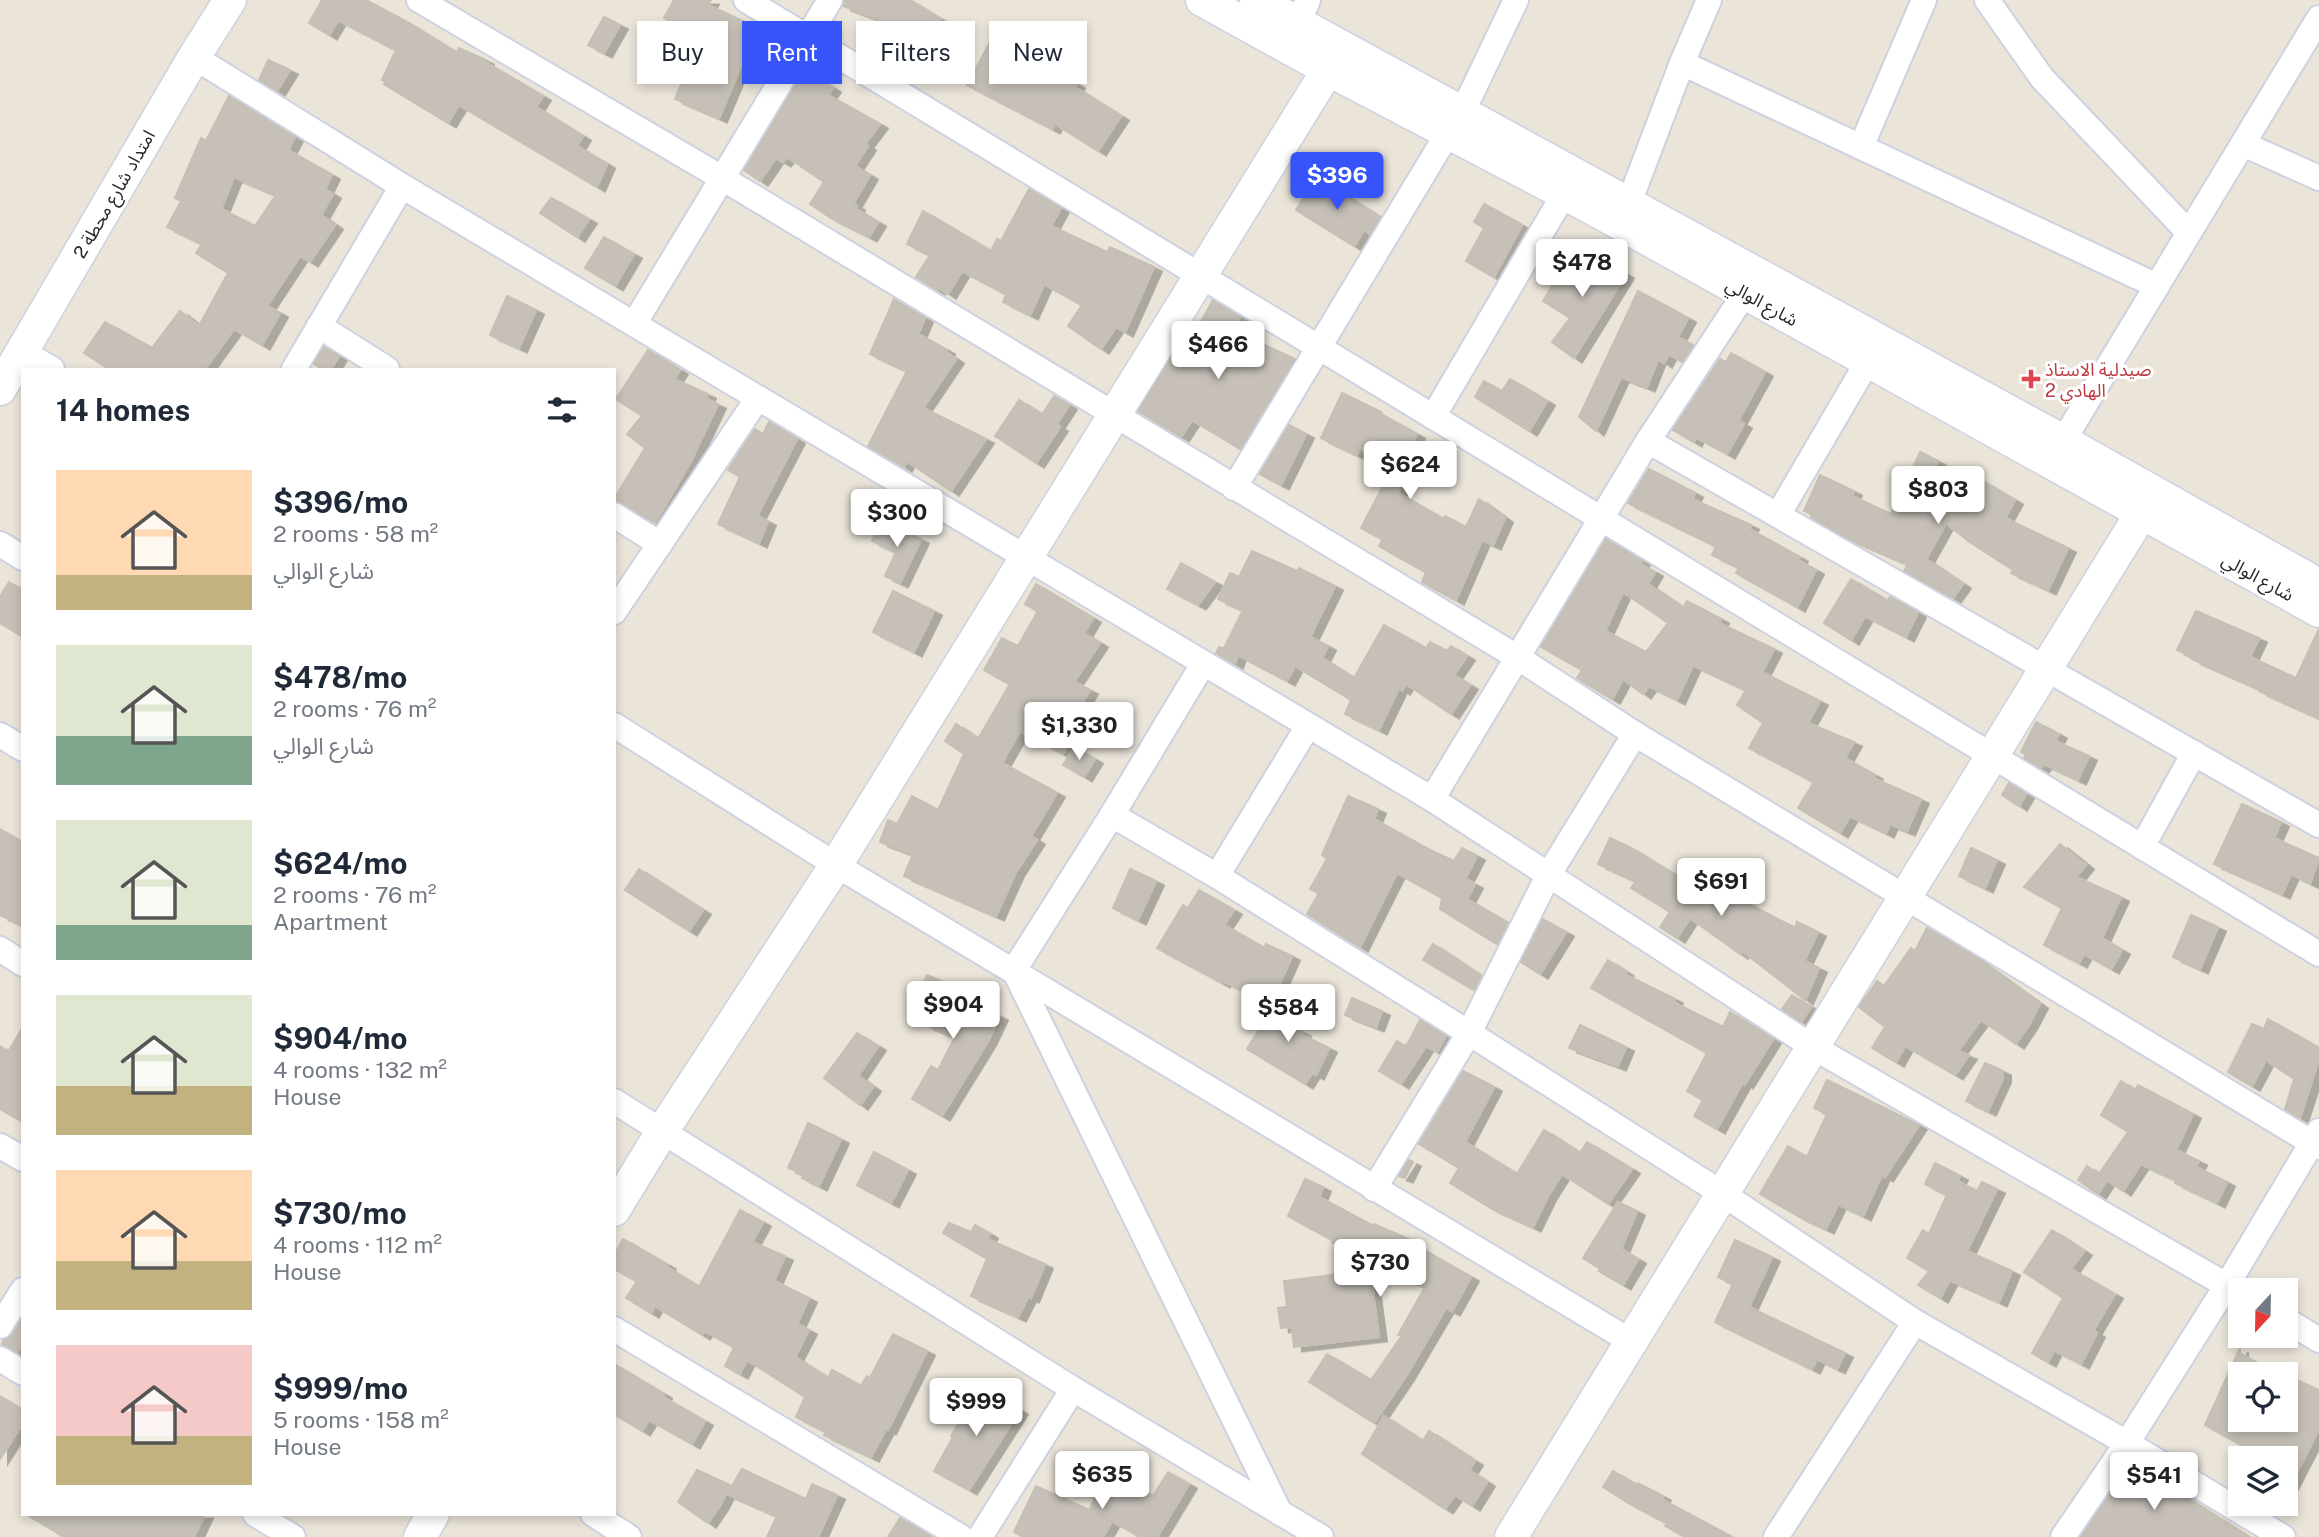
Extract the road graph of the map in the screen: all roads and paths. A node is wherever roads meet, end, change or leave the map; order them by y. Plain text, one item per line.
1 (230, 0) edge
2 (419, 0) edge
3 (746, 0) edge
4 (830, 0) edge
5 (1202, 0) edge
6 (1256, 0) edge
7 (1516, 0) edge
8 (1709, 0) edge
9 (1924, 0) edge
10 (1987, 0) edge
11 (1303, 11) edge
12 (2319, 18) edge
13 (780, 21) edge
14 (818, 21) edge
15 (194, 57) junction
16 (1335, 58) junction
17 (842, 59) edge
18 (1682, 62) junction
19 (780, 84) edge
20 (1455, 123) junction
21 (2243, 144) junction
22 (1861, 147) junction
23 (722, 178) junction
24 (2319, 178) edge
25 (402, 187) junction
26 (1564, 194) junction
27 (1629, 203) junction
28 (2189, 233) junction
29 (1202, 276) junction
30 (2157, 286) junction
31 (1745, 293) junction
32 (634, 324) junction
33 (319, 326) junction
34 (1318, 347) junction
35 (21, 351) junction
36 (1868, 360) junction
37 (50, 368) edge
38 (295, 368) edge
39 (385, 368) edge
40 (0, 389) edge
41 (758, 398) junction
42 (1113, 414) junction
43 (1433, 416) junction
44 (1648, 441) junction
45 (2063, 442) junction
46 (1234, 488) junction
47 (2148, 503) junction
48 (1778, 515) junction
49 (616, 516) edge
50 (1601, 519) junction
51 (0, 544) edge
52 (660, 544) junction
53 (21, 557) edge
54 (1025, 558) junction
55 (2319, 585) edge
56 (616, 609) edge
57 (2319, 611) edge
58 (1517, 657) junction
59 (1203, 664) junction
60 (2046, 668) junction
61 (616, 725) edge
62 (1308, 726) junction
63 (1635, 734) junction
64 (0, 735) edge
65 (21, 748) edge
66 (2194, 753) junction
67 (1992, 756) junction
68 (1432, 799) junction
69 (1112, 816) junction
70 (2319, 825) edge
71 (2143, 846) junction
72 (836, 865) junction
73 (1549, 874) junction
74 (1217, 876) junction
75 (1905, 898) junction
76 (0, 949) edge
77 (2319, 954) edge
78 (21, 963) edge
79 (1014, 970) junction
80 (1469, 1033) junction
81 (1813, 1047) junction
82 (616, 1102) edge
83 (663, 1130) junction
84 (2316, 1140) edge
85 (0, 1146) edge
86 (21, 1158) edge
87 (1374, 1189) junction
88 (1723, 1194) junction
89 (616, 1207) edge
90 (2240, 1278) edge
91 (2228, 1286) edge
92 (21, 1293) edge
93 (2228, 1298) edge
94 (1915, 1322) junction
95 (0, 1325) edge
96 (2298, 1327) edge
97 (616, 1330) edge
98 (2319, 1340) edge
99 (1632, 1342) junction
100 (0, 1359) edge
101 (21, 1372) edge
102 (1073, 1389) junction
103 (2127, 1443) junction
104 (1280, 1513) junction
105 (258, 1516) edge
106 (432, 1516) edge
107 (293, 1537) edge
108 (420, 1537) edge
109 (961, 1537) edge
110 (980, 1537) edge
111 (1321, 1537) edge
112 (1511, 1537) edge
113 (1776, 1537) edge
114 (2063, 1537) edge
115 (2283, 1537) edge

1 - 15 street, امتداد شارع محطة 2
2 - 23 street
3 - 13 street
4 - 14 street
5 - 16 street, شارع الوالي
6 - 11 street, شارع الوالي
7 - 20 street
8 - 18 street
9 - 22 street
10 - 28 street
11 - 16 street, شارع الوالي
12 - 21 street
15 - 25 street
15 - 35 street, امتداد شارع محطة 2
16 - 20 street, شارع الوالي
16 - 29 street
17 - 29 street
18 - 22 street
18 - 27 street
19 - 23 street
20 - 26 street, شارع الوالي
20 - 27 street, شارع الوالي
20 - 34 street
21 - 24 street
21 - 28 street
22 - 30 street
23 - 32 street
23 - 42 street
25 - 32 street
25 - 33 street
26 - 31 street, شارع الوالي
26 - 43 street
27 - 45 street, شارع الوالي
28 - 30 street
29 - 34 street
29 - 42 street
30 - 45 street
31 - 36 street, شارع الوالي
31 - 44 street
32 - 41 street
33 - 38 street
33 - 39 street
34 - 43 street
34 - 46 street
35 - 37 street
35 - 40 street, امتداد شارع محطة 2
36 - 47 street, شارع الوالي
36 - 48 street
41 - 52 street
41 - 54 street
42 - 46 street
42 - 54 street
43 - 50 street
44 - 48 street
44 - 50 street
45 - 47 street, شارع الوالي
46 - 58 street
47 - 55 street, شارع الوالي
47 - 57 street, شارع الوالي
47 - 60 street
48 - 60 street
49 - 52 street
50 - 58 street
50 - 67 street
51 - 53 street
52 - 56 street
54 - 59 street
54 - 72 street
58 - 63 street
58 - 68 street
59 - 62 street
59 - 69 street
60 - 66 street
60 - 67 street
61 - 72 street
62 - 68 street
62 - 74 street
63 - 73 street
63 - 75 street
64 - 65 street
66 - 70 street
66 - 71 street
67 - 71 street
67 - 75 street
68 - 73 street
69 - 74 street
69 - 79 street
71 - 77 street
72 - 79 street
72 - 83 street
73 - 80 street
73 - 81 street
74 - 80 street
75 - 81 street
75 - 84 street
76 - 78 street
79 - 87 street
79 - 104 street
80 - 87 street
80 - 88 street
81 - 88 street
81 - 91 street
82 - 83 street
83 - 89 street
83 - 102 street
84 - 90 street
85 - 86 street
87 - 99 street
88 - 94 street
88 - 99 street
92 - 95 street
93 - 103 street
94 - 103 street
94 - 113 street
96 - 98 street
97 - 109 street
99 - 112 street
100 - 101 street
102 - 104 street
102 - 110 street
103 - 114 street
103 - 115 street
104 - 111 street
105 - 107 street
106 - 108 street

